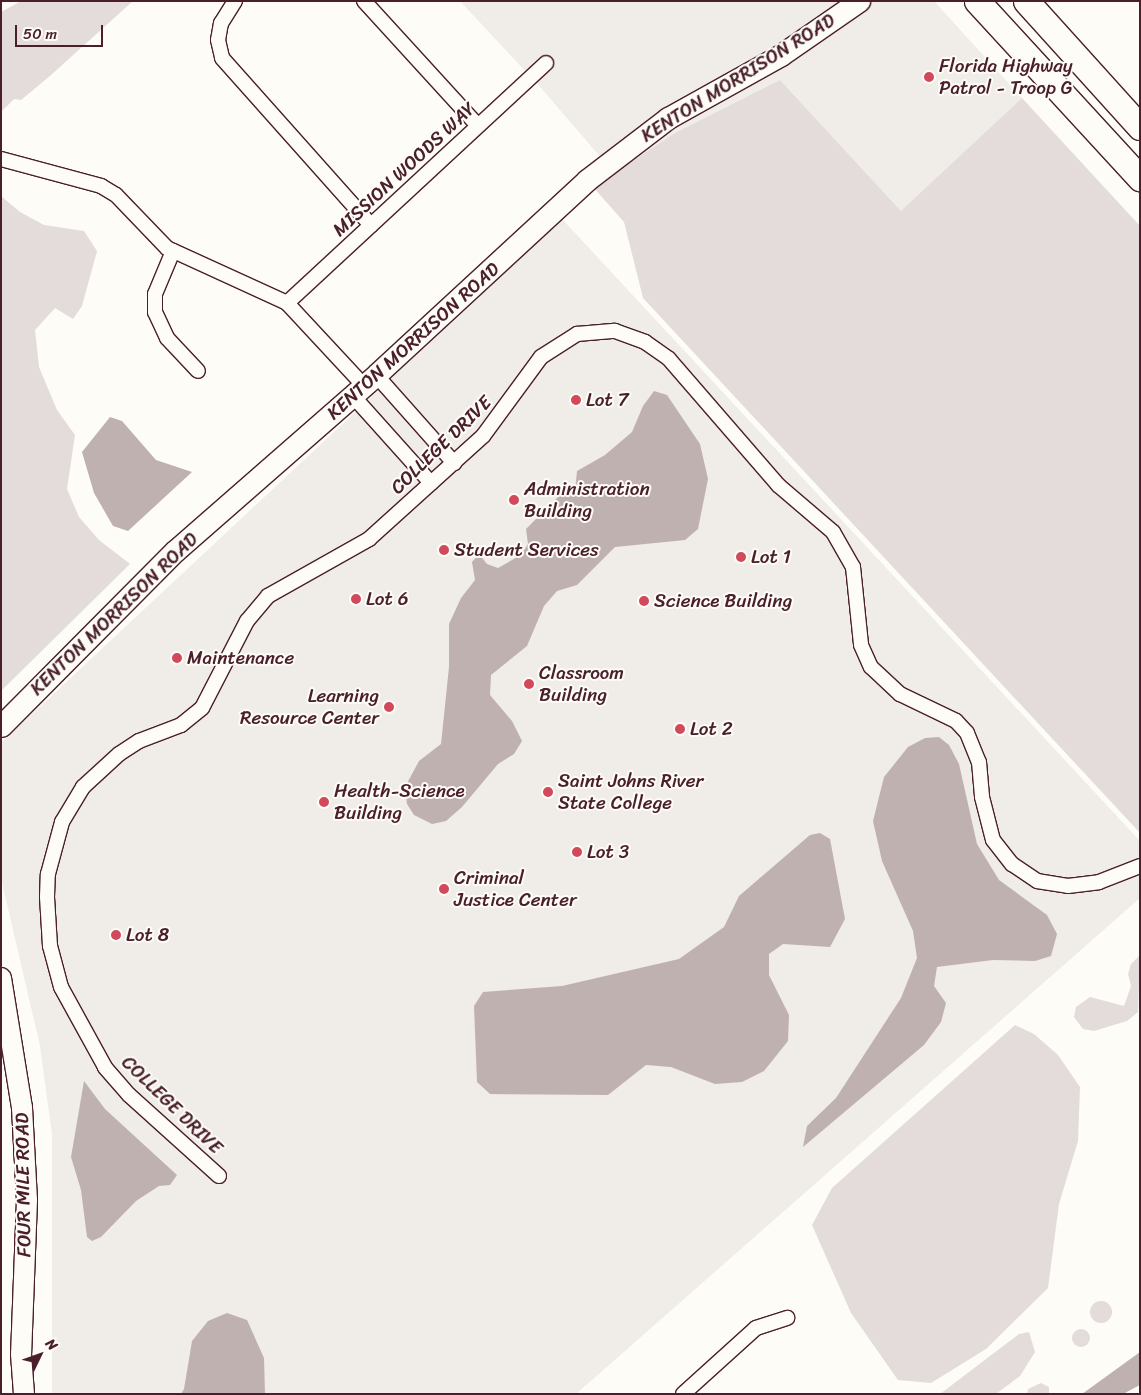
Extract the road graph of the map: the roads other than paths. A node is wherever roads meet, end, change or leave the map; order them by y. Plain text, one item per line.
1 (235, 1) edge
2 (364, 1) edge
3 (860, 1) edge
4 (977, 1) edge
5 (1026, 1) edge
6 (1031, 60) junction
7 (546, 63) dead end
8 (478, 126) junction
9 (1140, 127) edge
10 (1, 159) edge
11 (1140, 164) edge
12 (1140, 178) edge
13 (371, 225) junction
14 (172, 251) junction
15 (287, 303) junction
16 (198, 371) dead end
17 (364, 386) junction
18 (454, 463) junction
19 (431, 483) junction
20 (1, 726) edge
21 (1140, 866) edge
22 (1, 978) edge
23 (219, 1176) dead end
24 (787, 1318) dead end
25 (24, 1394) edge
26 (683, 1394) edge

1 - 13 street
2 - 8 street
3 - 17 main road, KENTON MORRISON ROAD
4 - 6 highway
5 - 9 highway
6 - 11 highway
6 - 12 highway
7 - 8 street, MISSION WOODS WAY
8 - 13 street, MISSION WOODS WAY
10 - 14 street
13 - 15 street, MISSION WOODS WAY
14 - 15 street
14 - 16 street
15 - 17 street
17 - 18 street
17 - 19 street
17 - 20 main road, KENTON MORRISON ROAD
18 - 19 street, COLLEGE DRIVE
18 - 21 street, COLLEGE DRIVE
19 - 23 street, COLLEGE DRIVE
22 - 25 main road, FOUR MILE ROAD
24 - 26 street

